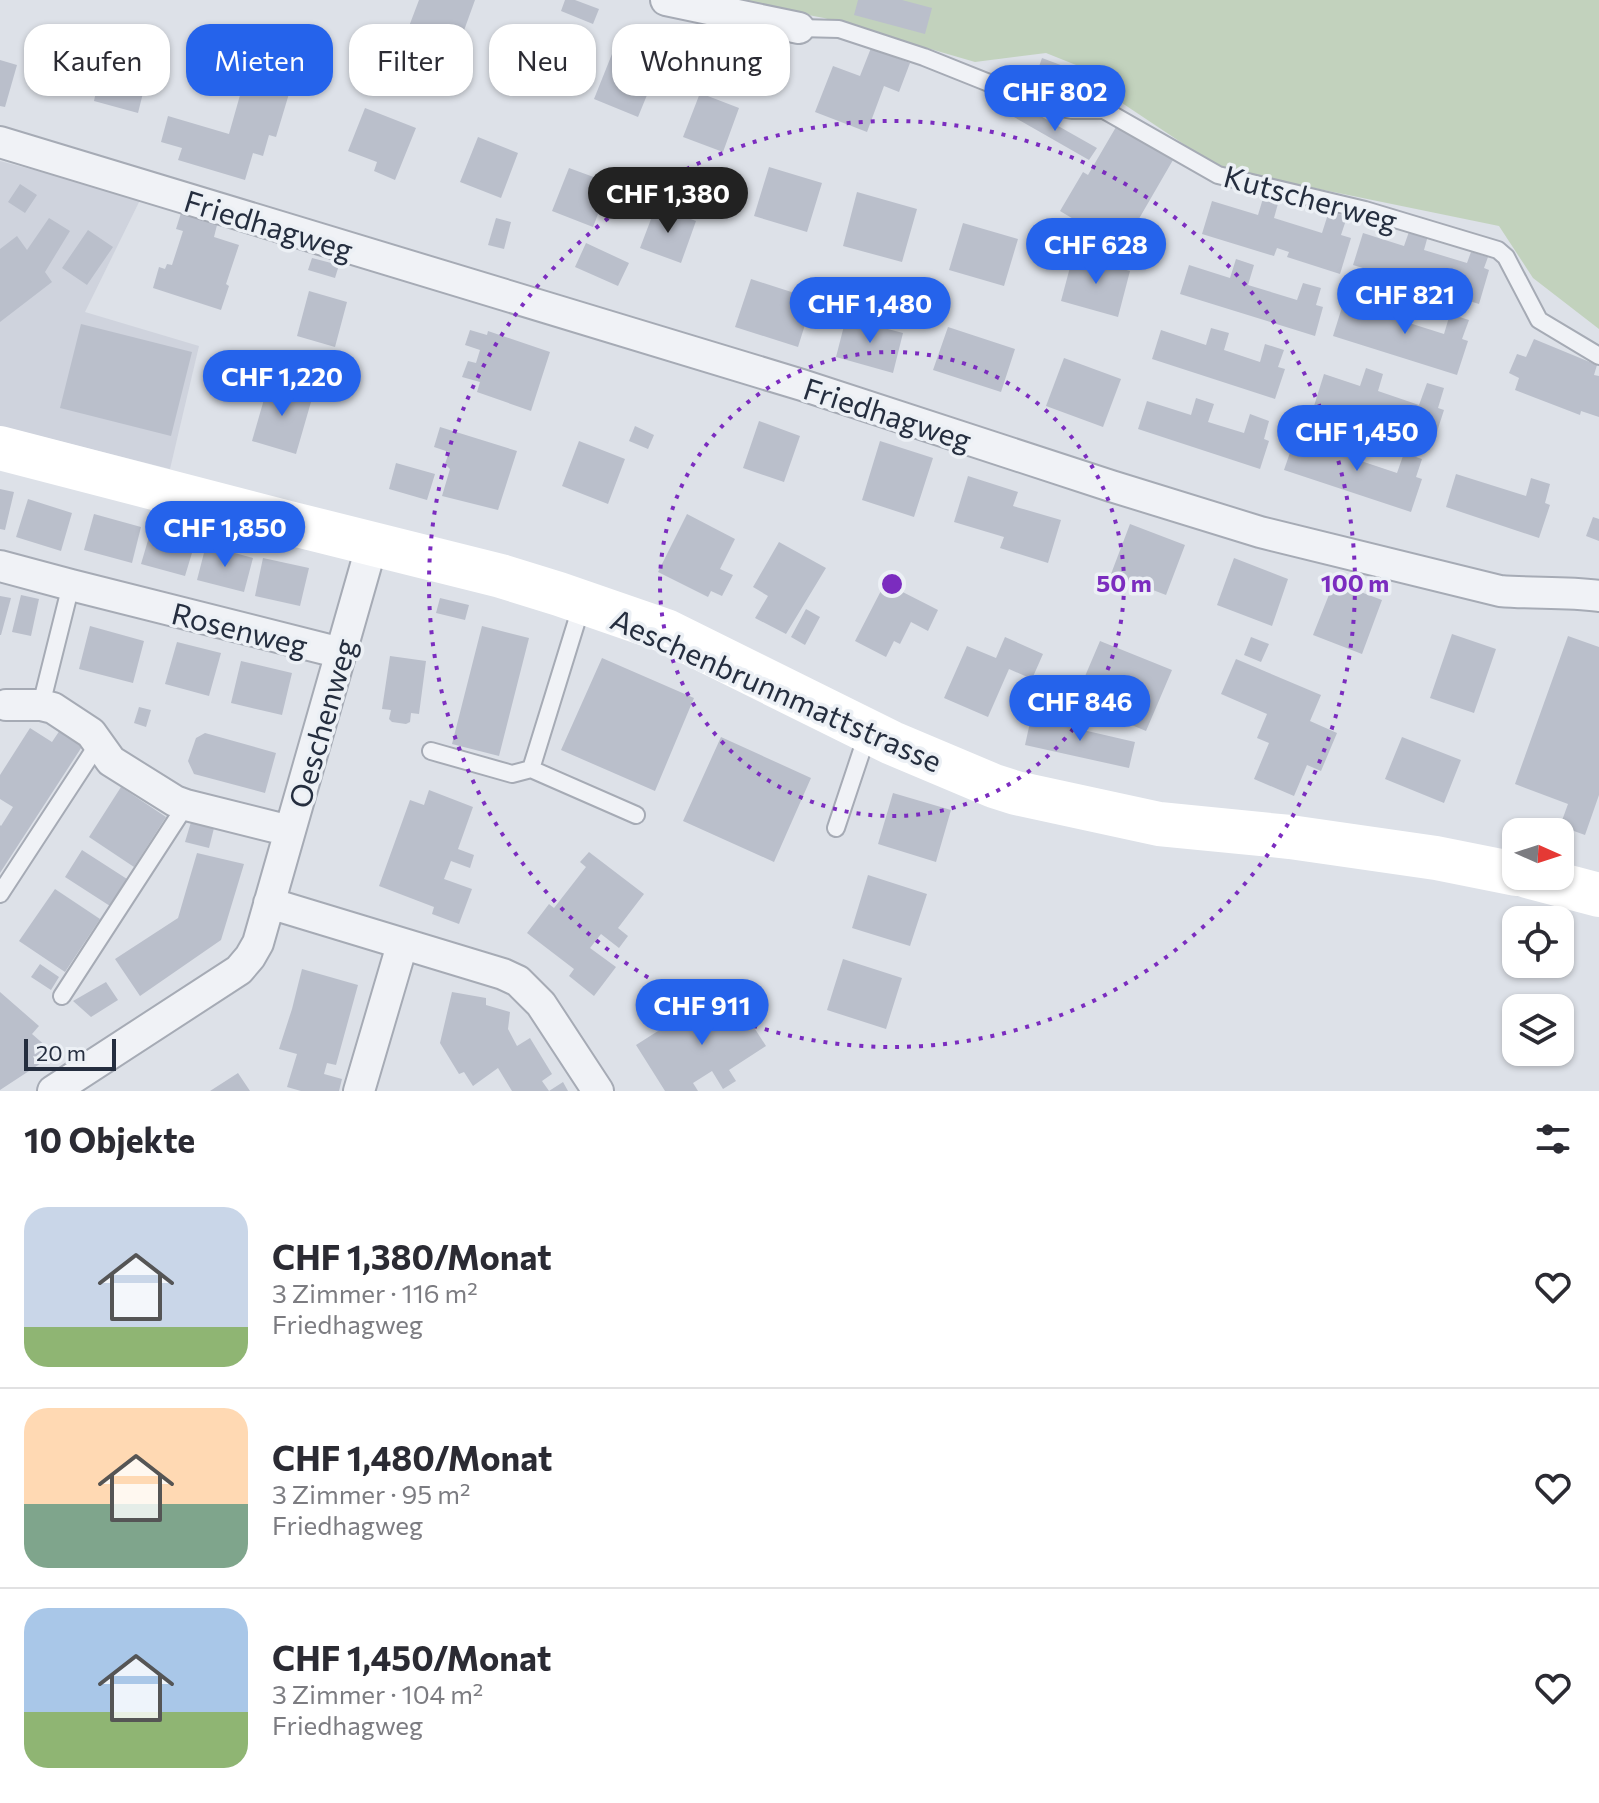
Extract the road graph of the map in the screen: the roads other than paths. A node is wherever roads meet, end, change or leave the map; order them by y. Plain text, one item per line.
1 (666, 0) edge
2 (799, 28) joint
3 (0, 142) edge
4 (1599, 356) edge
5 (0, 448) edge
6 (372, 544) junction
7 (0, 566) edge
8 (71, 585) junction
9 (1599, 596) edge
10 (583, 602) junction
11 (341, 653) junction
12 (41, 705) junction
13 (3, 706) edge
14 (868, 731) junction
15 (98, 744) junction
16 (431, 751) dead end
17 (531, 769) junction
18 (186, 805) junction
19 (636, 815) dead end
20 (836, 828) dead end
21 (290, 831) junction
22 (1502, 871) edge
23 (1574, 888) edge
24 (0, 894) edge
25 (1599, 895) edge
26 (269, 903) junction
27 (402, 945) junction
28 (62, 996) dead end
29 (53, 1091) edge
30 (359, 1091) edge
31 (598, 1091) edge

1 - 2 street, Kutscherweg
2 - 4 lane, Kutscherweg
3 - 9 street, Friedhagweg
5 - 6 street, Aeschenbrunnmattstrasse
6 - 10 street, Aeschenbrunnmattstrasse
6 - 11 street, Oeschenweg
7 - 8 street, Rosenweg
8 - 11 street, Rosenweg
8 - 12 lane
10 - 14 street, Aeschenbrunnmattstrasse
10 - 17 lane
11 - 21 street, Oeschenweg
12 - 13 street
12 - 15 street
14 - 20 lane
14 - 22 street, Aeschenbrunnmattstrasse
15 - 18 street
15 - 24 lane
16 - 17 lane
17 - 19 lane
18 - 21 street
18 - 28 lane
21 - 26 street, Oeschenweg
23 - 25 street
26 - 27 street
26 - 29 street, Oeschenweg
27 - 30 street
27 - 31 street

